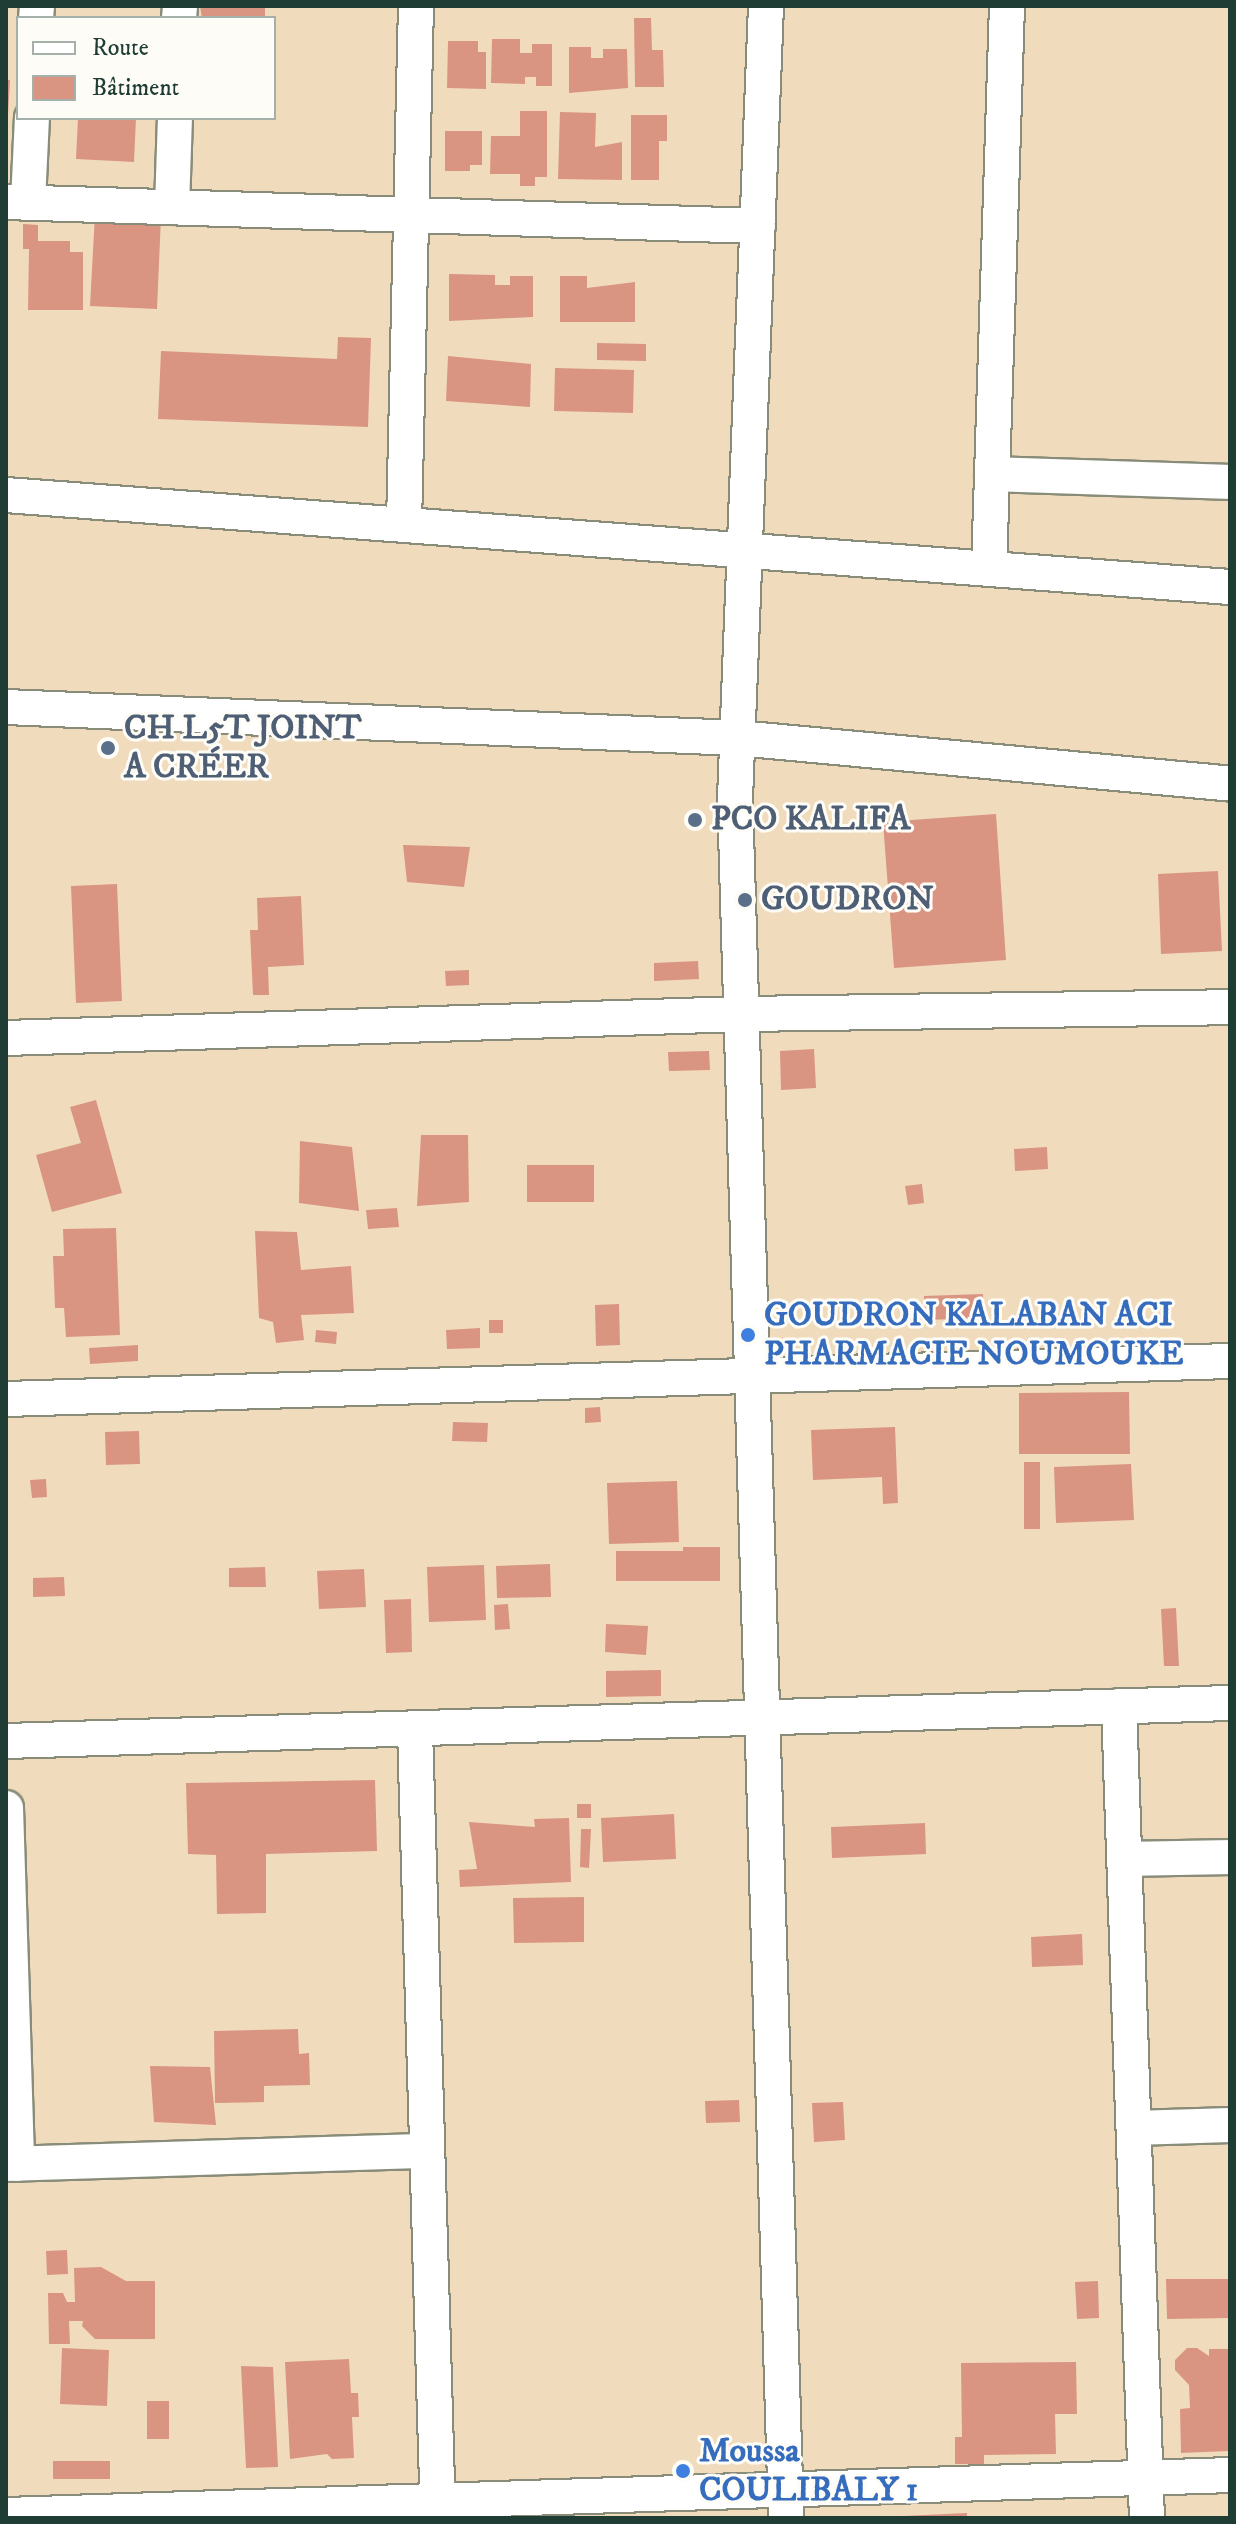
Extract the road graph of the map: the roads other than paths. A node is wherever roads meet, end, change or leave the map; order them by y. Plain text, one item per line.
1 (416, 6) edge
2 (766, 6) edge
3 (1007, 6) edge
4 (32, 120) edge
5 (175, 120) edge
6 (17, 202) edge
7 (172, 207) junction
8 (411, 214) junction
9 (758, 226) junction
10 (992, 474) junction
11 (1230, 482) edge
12 (6, 495) edge
13 (404, 525) junction
14 (745, 550) junction
15 (989, 569) junction
16 (1230, 587) edge
17 (6, 707) edge
18 (738, 738) junction
19 (1230, 784) edge
20 (1230, 1007) edge
21 (742, 1014) junction
22 (6, 1038) edge
23 (1230, 1361) edge
24 (752, 1375) junction
25 (6, 1399) edge
26 (1230, 1703) edge
27 (1119, 1706) junction
28 (762, 1718) junction
29 (415, 1729) junction
30 (6, 1741) edge
31 (6, 1808) edge
32 (1230, 1857) edge
33 (1125, 1859) junction
34 (1230, 2125) edge
35 (1134, 2128) junction
36 (427, 2151) junction
37 (12, 2164) edge
38 (1230, 2475) edge
39 (1146, 2477) junction
40 (785, 2504) edge
41 (438, 2509) edge
42 (6, 2515) edge
43 (1147, 2518) edge

1 - 8 street
2 - 9 street
3 - 10 street
4 - 6 street
5 - 7 street
6 - 7 street
7 - 8 street
8 - 9 street
8 - 13 street
9 - 14 street
10 - 11 street
10 - 15 street
12 - 13 street
13 - 14 street
14 - 15 street
14 - 18 street
15 - 16 street
17 - 18 street
18 - 19 street
18 - 21 street
20 - 21 street
21 - 22 street
21 - 24 street
23 - 24 street
24 - 25 street
24 - 28 street
26 - 27 street
27 - 28 street
27 - 33 street
28 - 29 street
28 - 40 street
29 - 30 street
29 - 36 street
31 - 37 street
32 - 33 street
33 - 35 street
34 - 35 street
35 - 39 street
36 - 37 street
36 - 41 street
38 - 39 street
39 - 40 street
39 - 43 street
40 - 41 street
41 - 42 street

